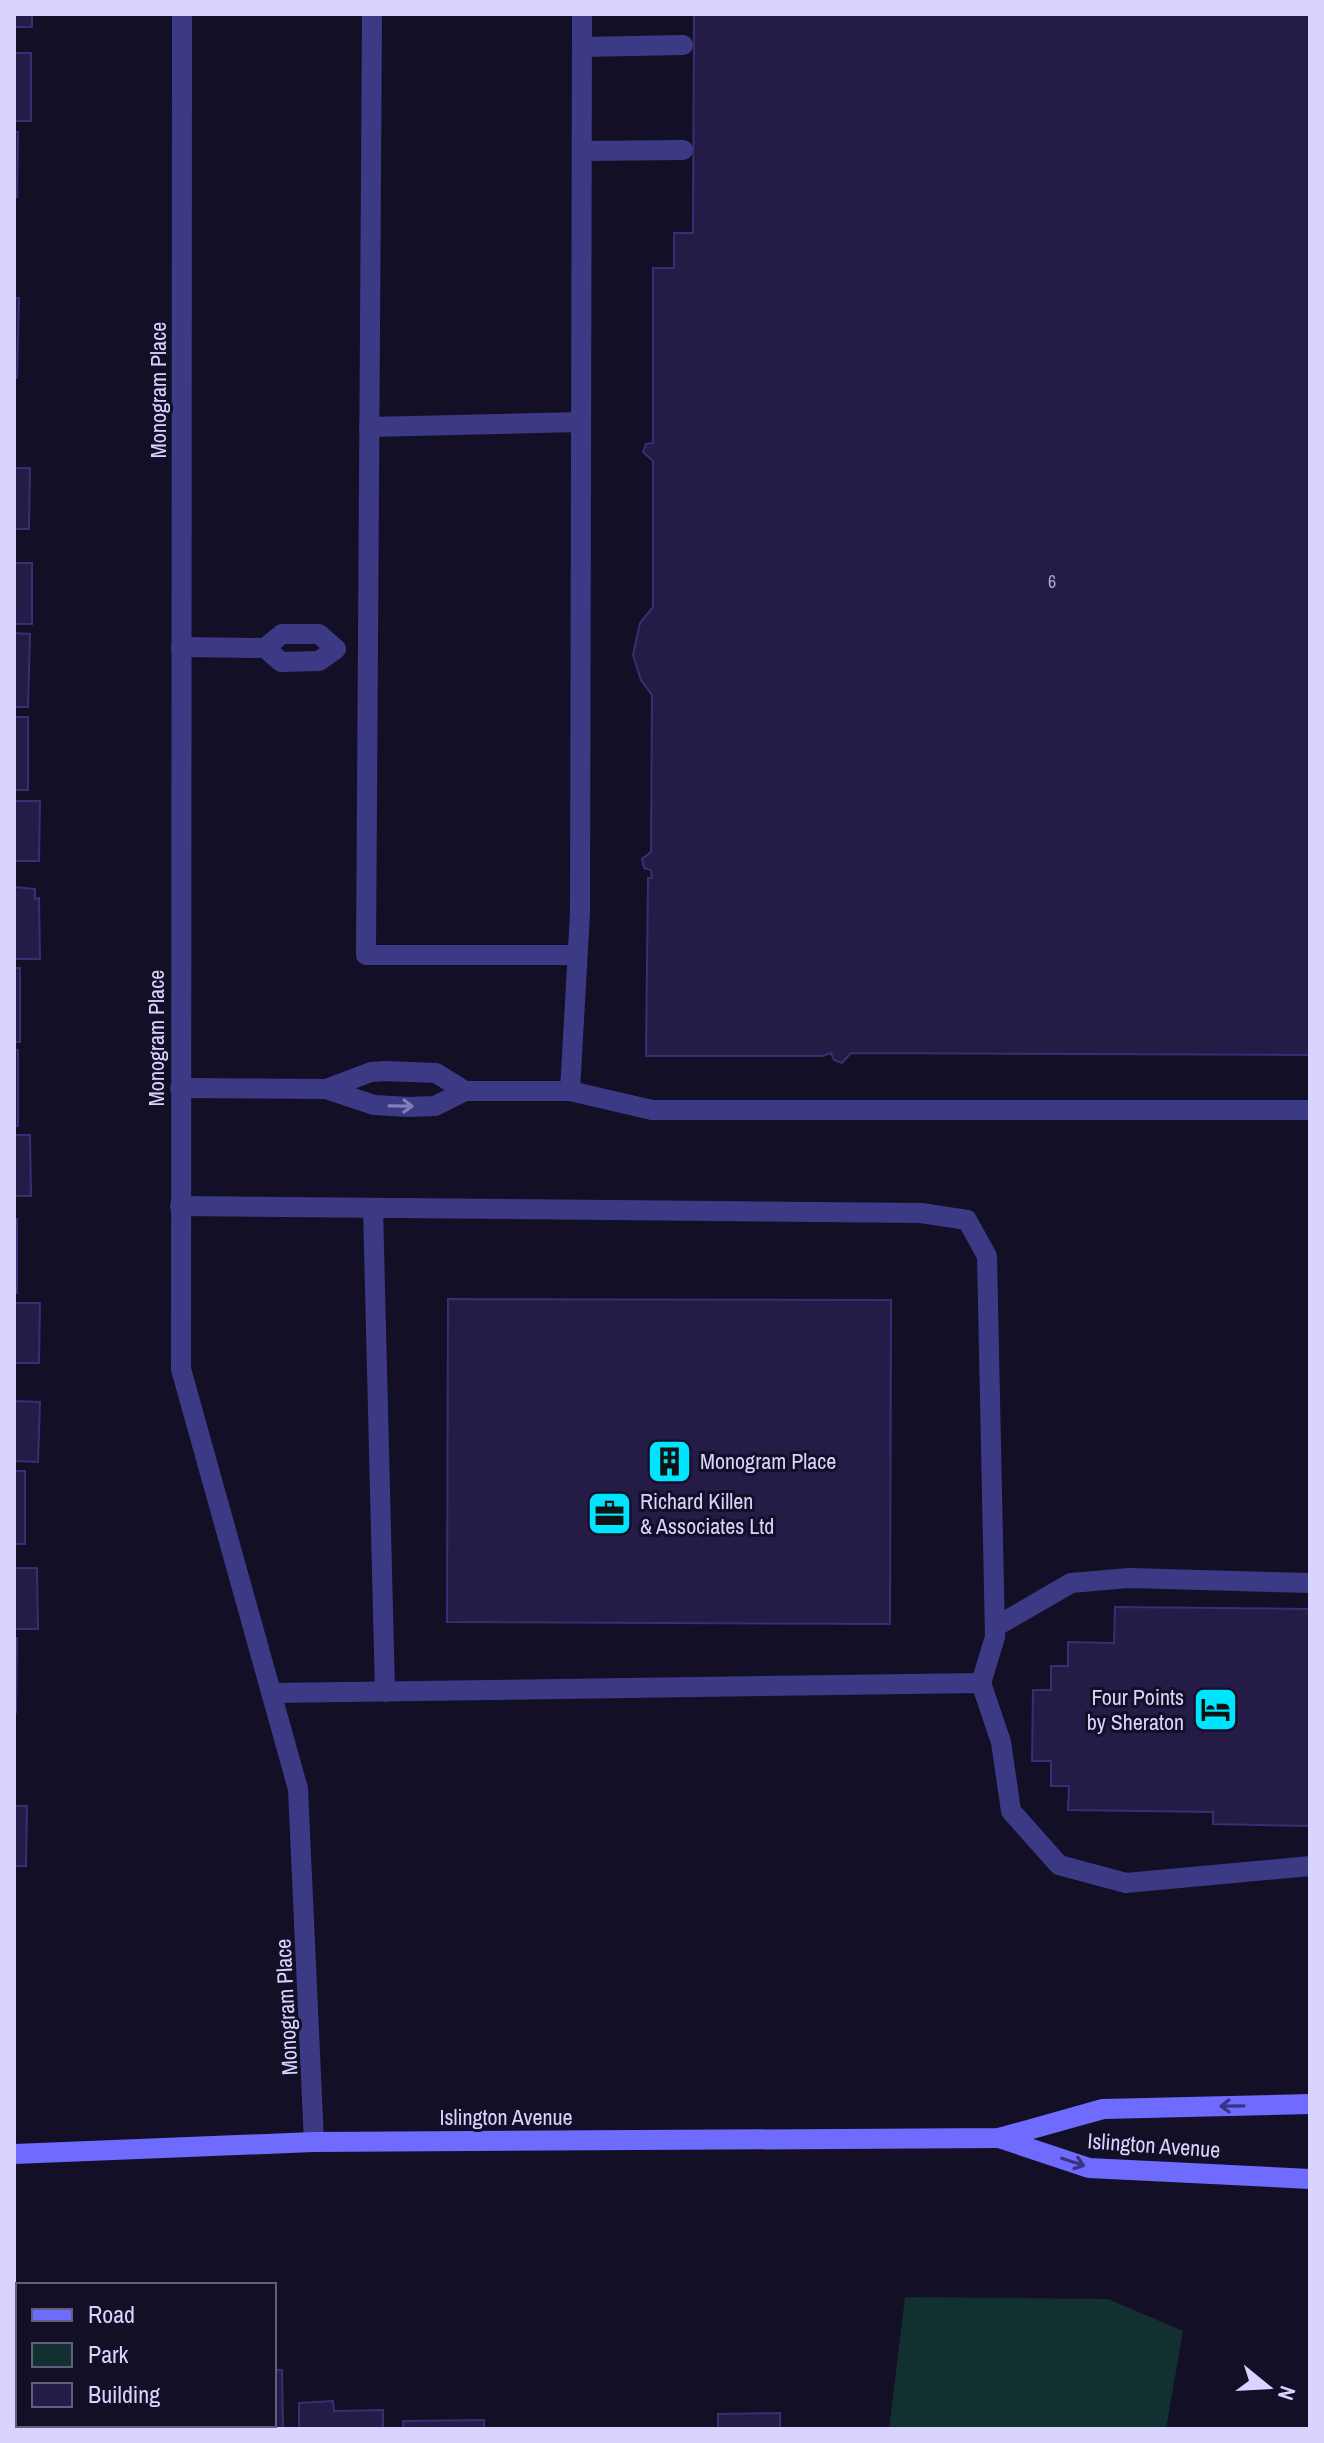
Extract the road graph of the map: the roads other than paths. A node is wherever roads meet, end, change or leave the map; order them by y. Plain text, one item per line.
1 (182, 14) edge
2 (372, 14) edge
3 (582, 14) edge
4 (683, 45) dead end
5 (582, 47) junction
6 (683, 150) dead end
7 (582, 151) junction
8 (581, 422) junction
9 (369, 427) junction
10 (181, 647) junction
11 (368, 649) junction
12 (577, 955) junction
13 (180, 1088) junction
14 (326, 1089) junction
15 (465, 1091) junction
16 (570, 1091) junction
17 (1310, 1110) edge
18 (180, 1206) junction
19 (373, 1208) junction
20 (1310, 1583) edge
21 (995, 1627) junction
22 (981, 1683) junction
23 (385, 1692) junction
24 (272, 1693) junction
25 (1310, 1866) edge
26 (1310, 2104) edge
27 (999, 2138) junction
28 (314, 2142) junction
29 (14, 2154) edge
30 (1310, 2179) edge

1 - 10 street, Monogram Place
2 - 9 street
3 - 5 street
4 - 5 street
5 - 7 street
6 - 7 street
7 - 8 street
8 - 9 street
8 - 12 street
9 - 11 street
10 - 11 street
10 - 13 street, Monogram Place
11 - 12 street
12 - 16 street
13 - 14 street
13 - 18 street, Monogram Place
14 -> 15 street
14 - 15 street
15 - 16 street
16 - 17 street
18 - 19 street
18 - 24 street, Monogram Place
19 - 21 street
19 - 23 street
20 - 21 street
21 - 22 street
22 - 23 street
22 - 25 street
23 - 24 street
24 - 28 street, Monogram Place
26 -> 27 main road, Islington Avenue
27 - 28 main road, Islington Avenue
27 -> 30 main road, Islington Avenue
28 - 29 main road, Islington Avenue

